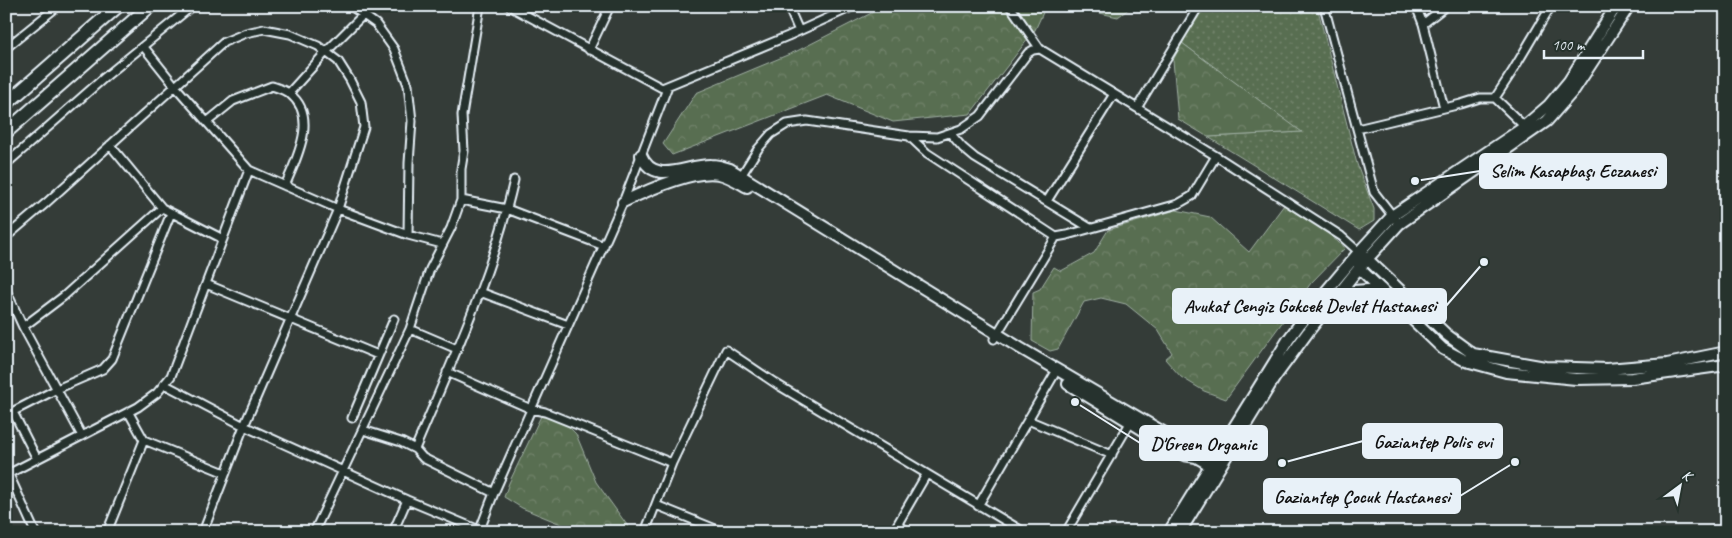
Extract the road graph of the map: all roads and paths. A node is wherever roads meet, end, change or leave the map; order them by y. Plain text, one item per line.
1 (58, 6) edge
2 (118, 6) edge
3 (150, 6) edge
4 (192, 6) edge
5 (351, 6) edge
6 (480, 6) edge
7 (510, 6) edge
8 (610, 6) edge
9 (788, 6) edge
10 (854, 6) edge
11 (1010, 6) edge
12 (1199, 6) edge
13 (1324, 6) edge
14 (1416, 6) edge
15 (1446, 6) edge
16 (1551, 6) edge
17 (1616, 6) edge
18 (1629, 6) edge
19 (364, 15) junction
20 (1423, 24) junction
21 (798, 31) junction
22 (143, 46) junction
23 (6, 48) edge
24 (1040, 49) junction
25 (590, 50) junction
26 (326, 52) junction
27 (175, 86) junction
28 (668, 86) junction
29 (289, 93) junction
30 (1114, 94) junction
31 (1495, 98) junction
32 (6, 104) edge
33 (1136, 108) junction
34 (1444, 108) junction
35 (207, 122) junction
36 (1524, 126) junction
37 (1357, 129) junction
38 (6, 132) edge
39 (950, 133) junction
40 (909, 136) junction
41 (110, 145) junction
42 (641, 155) junction
43 (1216, 156) junction
44 (6, 164) edge
45 (249, 170) junction
46 (741, 176) junction
47 (514, 180) dead end
48 (285, 186) junction
49 (461, 200) junction
50 (1047, 201) junction
51 (623, 202) junction
52 (162, 208) junction
53 (338, 208) junction
54 (507, 208) junction
55 (172, 213) junction
56 (1396, 220) junction
57 (1090, 228) junction
58 (408, 235) junction
59 (1056, 236) junction
60 (6, 237) edge
61 (223, 239) junction
62 (442, 244) junction
63 (604, 246) junction
64 (1359, 252) junction
65 (1367, 259) junction
66 (1358, 268) junction
67 (206, 284) junction
68 (6, 290) edge
69 (1381, 290) junction
70 (480, 292) junction
71 (1340, 292) junction
72 (394, 319) dead end
73 (290, 320) junction
74 (568, 326) junction
75 (23, 327) junction
76 (410, 329) junction
77 (996, 336) junction
78 (457, 349) junction
79 (1726, 352) edge
80 (378, 355) junction
81 (1726, 365) edge
82 (447, 372) junction
83 (1054, 375) junction
84 (164, 384) junction
85 (57, 389) junction
86 (531, 409) junction
87 (129, 413) junction
88 (10, 414) edge
89 (352, 418) dead end
90 (1028, 420) junction
91 (1130, 423) junction
92 (244, 426) junction
93 (363, 430) junction
94 (82, 436) junction
95 (144, 440) junction
96 (415, 449) junction
97 (1112, 455) junction
98 (1196, 457) junction
99 (37, 459) junction
100 (672, 463) junction
101 (1214, 467) junction
102 (344, 470) junction
103 (7, 472) edge
104 (225, 473) junction
105 (926, 475) junction
106 (494, 493) junction
107 (407, 500) junction
108 (656, 505) junction
109 (978, 506) junction
110 (897, 525) junction
111 (481, 531) edge
112 (35, 532) edge
113 (107, 532) edge
114 (203, 532) edge
115 (314, 532) edge
116 (393, 532) edge
117 (645, 532) edge
118 (723, 532) edge
119 (893, 532) edge
120 (909, 532) edge
121 (1024, 532) edge
122 (1066, 532) edge
123 (1169, 532) edge
124 (1180, 532) edge

1 - 23 street
2 - 32 highway
3 - 38 highway
4 - 22 street
5 - 19 street
6 - 49 street
7 - 25 street
8 - 25 street
9 - 21 street
10 - 21 street
11 - 24 street
12 - 33 street
13 - 37 street
14 - 20 street
15 - 20 street
16 - 31 street
17 - 36 street
18 - 56 street
19 - 26 street
19 - 58 street
20 - 34 street
21 - 28 street
22 - 27 street
22 - 44 street
24 - 30 street
24 - 39 street
25 - 28 street
26 - 27 street
26 - 29 street
26 - 53 street
27 - 35 street
27 - 41 street
28 - 42 street
29 - 35 street
29 - 48 street
30 - 33 street
30 - 50 street
31 - 34 street
31 - 36 street
33 - 43 street
34 - 37 street
35 - 45 street
36 - 56 street
37 - 56 street
39 - 40 street
39 - 50 street
40 - 46 street
40 - 59 street
41 - 52 street
41 - 60 street
42 - 46 street
42 - 51 street
43 - 57 street
43 - 64 street
45 - 48 street
45 - 61 street
46 - 77 street
47 - 54 street
48 - 53 street
49 - 54 street
49 - 62 street
50 - 57 street
51 - 63 street
51 - 77 street
52 - 55 street
52 - 75 street
53 - 58 street
53 - 73 street
54 - 63 street
54 - 70 street
55 - 61 street
55 - 85 street
56 - 64 street
56 - 65 street
57 - 59 street
58 - 62 street
59 - 77 street
61 - 67 street
62 - 76 street
63 - 74 street
64 - 65 street
64 - 66 street
64 - 101 street
65 - 66 street
65 - 79 street
66 - 69 street
66 - 71 street
67 - 73 street
67 - 84 street
68 - 75 street
69 - 71 street
69 - 81 street
70 - 74 street
70 - 78 street
71 - 101 street
72 - 80 street
73 - 80 street
73 - 92 street
74 - 86 street
75 - 85 street
76 - 78 street
76 - 93 street
77 - 83 street
77 - 98 street
78 - 82 street
80 - 89 street
82 - 86 street
82 - 96 street
83 - 90 street
83 - 91 street
84 - 87 street
84 - 92 street
85 - 88 street
85 - 94 street
86 - 100 street
86 - 106 street
87 - 94 street
87 - 95 street
88 - 99 street
90 - 97 street
90 - 109 street
91 - 97 street
91 - 98 street
92 - 102 street
92 - 104 street
93 - 96 street
93 - 102 street
94 - 99 street
95 - 104 street
95 - 113 street
96 - 106 street
97 - 122 street
98 - 101 street
99 - 103 street
100 - 105 street
100 - 108 street
101 - 123 street
101 - 124 street
102 - 107 street
102 - 115 street
103 - 112 street
104 - 114 street
105 - 109 street
105 - 110 street
106 - 111 street
107 - 111 street
107 - 116 street
108 - 117 street
108 - 118 street
109 - 121 street
110 - 119 street
110 - 120 street

